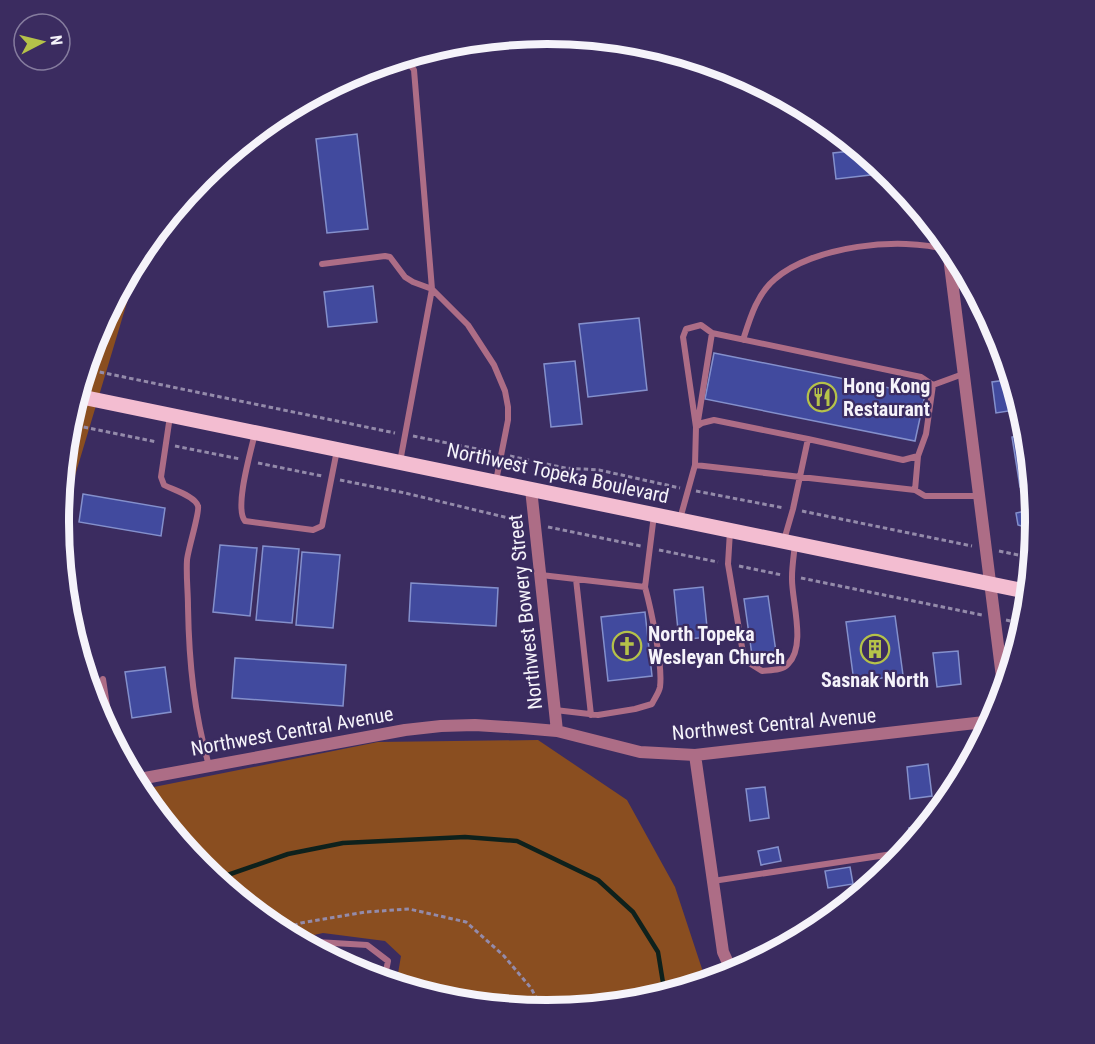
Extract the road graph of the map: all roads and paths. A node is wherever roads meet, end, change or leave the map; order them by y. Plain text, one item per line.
1 (410, 64) edge
2 (937, 245) edge
3 (949, 262) edge
4 (322, 264) dead end
5 (432, 289) junction
6 (712, 333) junction
7 (743, 340) junction
8 (93, 371) edge
9 (963, 374) junction
10 (933, 385) junction
11 (85, 398) edge
12 (170, 415) junction
13 (696, 427) junction
14 (255, 433) junction
15 (406, 435) junction
16 (808, 439) junction
17 (337, 450) junction
18 (502, 454) junction
19 (918, 456) junction
20 (399, 462) junction
21 (695, 465) junction
22 (800, 476) junction
23 (495, 482) junction
24 (531, 489) junction
25 (689, 490) junction
26 (915, 490) junction
27 (979, 496) junction
28 (793, 509) junction
29 (654, 515) junction
30 (680, 520) junction
31 (730, 530) junction
32 (789, 543) junction
33 (986, 549) junction
34 (1025, 556) edge
35 (541, 575) junction
36 (576, 579) junction
37 (990, 584) junction
38 (645, 586) junction
39 (1021, 590) edge
40 (1004, 665) edge
41 (103, 678) dead end
42 (554, 710) junction
43 (108, 711) edge
44 (591, 715) junction
45 (982, 722) edge
46 (557, 731) junction
47 (695, 755) junction
48 (209, 766) junction
49 (144, 778) edge
50 (891, 854) edge
51 (713, 881) junction
52 (292, 926) edge
53 (320, 942) edge
54 (729, 965) edge
55 (385, 972) edge
56 (537, 1000) edge

1 - 5 lane
2 - 7 lane
3 - 9 street
4 - 5 lane
5 - 15 lane
5 - 18 lane
6 - 7 lane
6 - 13 lane
6 - 13 lane
7 - 10 lane
8 - 15 path
9 - 10 lane
9 - 27 street
10 - 19 lane
11 - 12 main road, Northwest Topeka Boulevard
12 - 14 main road, Northwest Topeka Boulevard
12 - 48 lane
13 - 16 lane
13 - 21 lane
14 - 17 main road, Northwest Topeka Boulevard
14 - 17 lane
15 - 18 path
15 - 20 lane
16 - 19 lane
16 - 22 lane
17 - 20 main road, Northwest Topeka Boulevard
18 - 23 lane
18 - 25 path
19 - 26 lane
20 - 23 main road, Northwest Topeka Boulevard
21 - 22 lane
21 - 25 lane
22 - 26 lane
22 - 28 lane
23 - 24 main road, Northwest Topeka Boulevard
24 - 29 main road, Northwest Topeka Boulevard
24 - 35 street, Northwest Bowery Street
25 - 28 path
25 - 30 lane
26 - 27 lane
27 - 33 street
28 - 32 lane
28 - 33 path
29 - 30 main road, Northwest Topeka Boulevard
29 - 38 lane
30 - 31 main road, Northwest Topeka Boulevard
31 - 32 main road, Northwest Topeka Boulevard
31 - 32 lane
32 - 37 main road, Northwest Topeka Boulevard
33 - 34 path
33 - 37 street
35 - 36 lane
35 - 42 street, Northwest Bowery Street
36 - 38 lane
36 - 44 lane
37 - 39 main road, Northwest Topeka Boulevard
37 - 40 street
38 - 44 lane
41 - 43 lane
42 - 44 lane
42 - 46 street, Northwest Bowery Street
45 - 47 street, Northwest Central Avenue
46 - 47 street, Northwest Central Avenue
46 - 48 street, Northwest Central Avenue
47 - 51 street
48 - 49 street, Northwest Central Avenue
50 - 51 lane
51 - 54 street
52 - 56 path
53 - 55 lane

